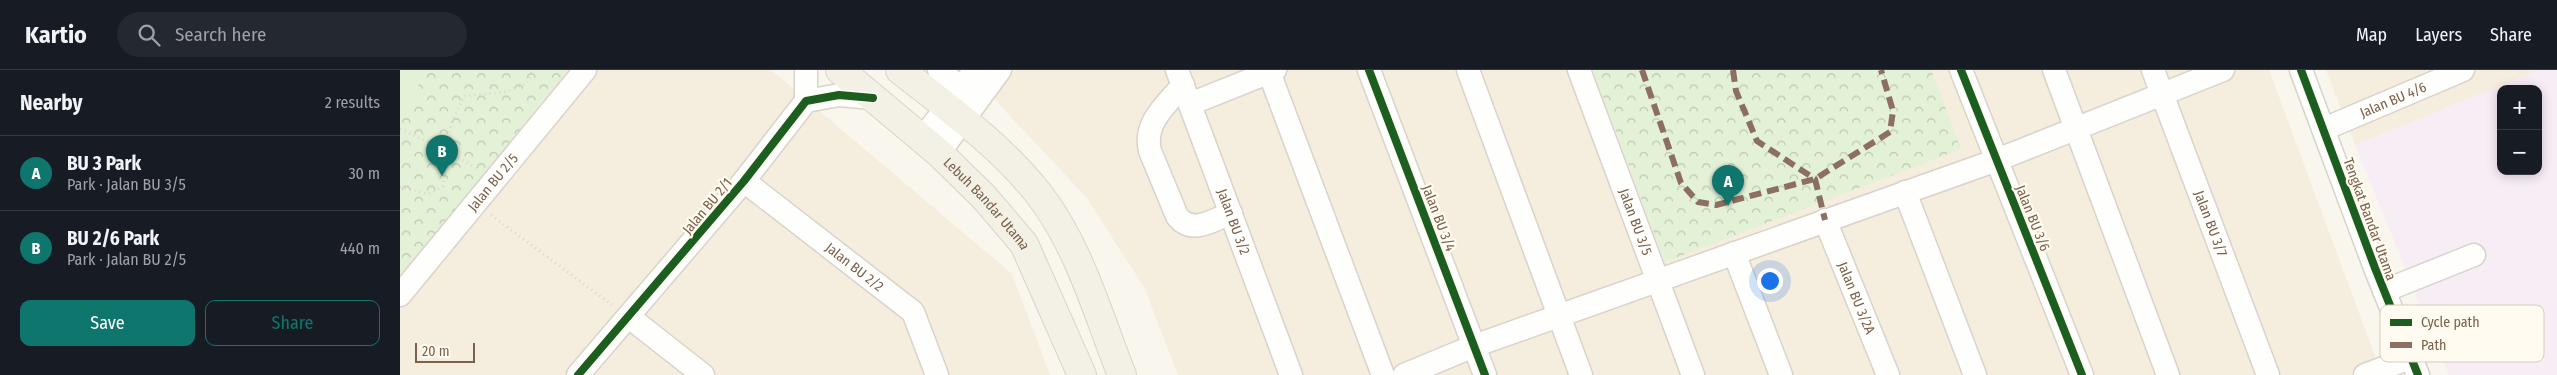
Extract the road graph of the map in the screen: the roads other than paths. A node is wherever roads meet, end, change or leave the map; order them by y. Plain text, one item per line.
1 (585, 70) edge
2 (806, 70) edge
3 (840, 70) edge
4 (900, 70) edge
5 (939, 70) edge
6 (975, 70) edge
7 (1000, 70) edge
8 (1370, 70) edge
9 (1468, 70) edge
10 (1578, 70) edge
11 (1961, 70) edge
12 (2054, 70) edge
13 (2154, 70) edge
14 (2223, 70) edge
15 (2301, 70) edge
16 (2463, 70) edge
17 (1272, 71) edge
18 (1184, 86) edge
19 (2162, 94) junction
20 (873, 98) junction
21 (806, 100) junction
22 (958, 105) junction
23 (2077, 129) junction
24 (2324, 129) junction
25 (930, 146) junction
26 (1997, 160) junction
27 (744, 181) junction
28 (1904, 192) junction
29 (1231, 213) junction
30 (1825, 220) junction
31 (1734, 253) junction
32 (2474, 255) dead end
33 (1659, 281) junction
34 (2384, 291) junction
35 (400, 295) edge
36 (2390, 305) edge
37 (1559, 316) junction
38 (628, 318) junction
39 (1474, 346) junction
40 (2414, 367) edge
41 (578, 375) edge
42 (703, 375) edge
43 (937, 375) edge
44 (1082, 375) edge
45 (1122, 375) edge
46 (1291, 375) edge
47 (1383, 375) edge
48 (1404, 375) edge
49 (1484, 375) edge
50 (1581, 375) edge
51 (1693, 375) edge
52 (1781, 375) edge
53 (1888, 375) edge
54 (1975, 375) edge
55 (2082, 375) edge
56 (2168, 375) edge
57 (2268, 375) edge
58 (2365, 375) edge

1 - 35 street, Jalan BU 2/5
2 - 21 street
3 - 20 main road, Lebuh Bandar Utama
4 - 22 main road
5 - 22 street
6 - 22 street
7 - 22 street
8 - 39 street, Jalan BU 3/4
9 - 37 street
10 - 33 street, Jalan BU 3/5
11 - 26 street, Jalan BU 3/6
12 - 23 street
13 - 19 street, Jalan BU 3/7
14 - 19 street
15 - 24 street, Tengkat Bandar Utama
16 - 24 street, Jalan BU 4/6
17 - 18 street
17 - 47 street
18 - 29 street, Jalan BU 3/2
18 - 29 street
19 - 23 street
19 - 57 street, Jalan BU 3/7
20 - 21 street
20 - 25 main road, Lebuh Bandar Utama
21 - 27 street, Jalan BU 2/1
22 - 25 street
22 - 45 main road
23 - 26 street
23 - 56 street
24 - 34 street, Tengkat Bandar Utama
25 - 44 main road, Lebuh Bandar Utama
26 - 28 street
26 - 55 street, Jalan BU 3/6
27 - 38 street, Jalan BU 2/1
27 - 43 street, Jalan BU 2/2
28 - 30 street
28 - 54 street
29 - 46 street, Jalan BU 3/2
30 - 31 street
30 - 53 street, Jalan BU 3/2A
31 - 33 street
31 - 52 street
32 - 34 street
33 - 37 street
33 - 51 street, Jalan BU 3/5
34 - 36 street, Tengkat Bandar Utama
37 - 39 street
37 - 50 street
38 - 41 street, Jalan BU 2/1
38 - 42 street
39 - 48 street
39 - 49 street, Jalan BU 3/4
40 - 58 street

